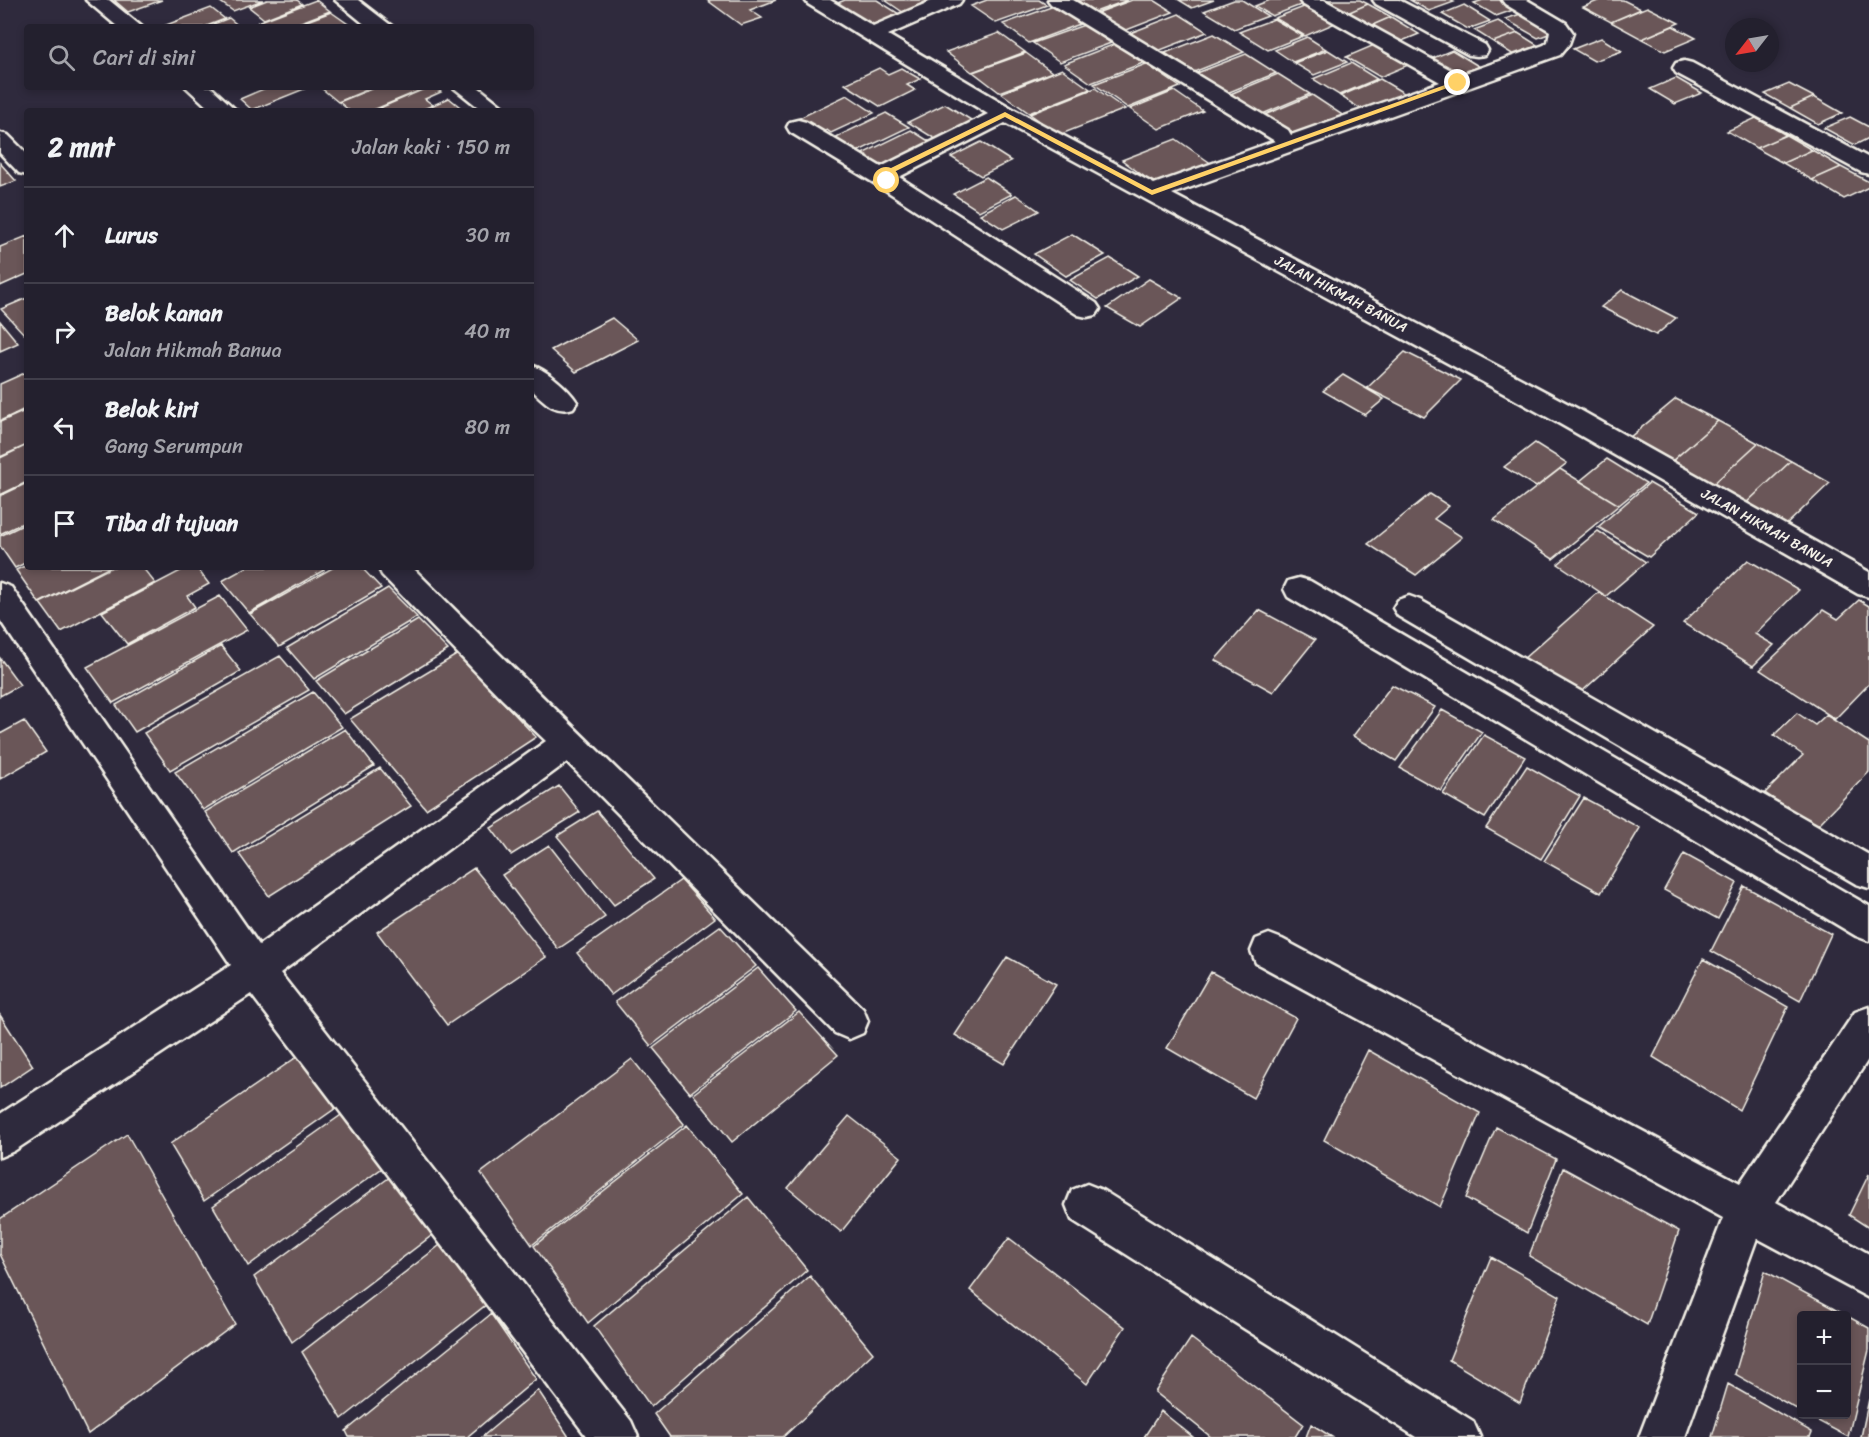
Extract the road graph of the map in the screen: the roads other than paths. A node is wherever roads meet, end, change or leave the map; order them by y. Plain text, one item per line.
1 (96, 0) edge
2 (345, 0) edge
3 (815, 0) edge
4 (952, 0) edge
5 (1058, 0) edge
6 (1309, 0) edge
7 (1383, 0) edge
8 (1512, 0) edge
9 (127, 24) edge
10 (378, 24) edge
11 (873, 34) junction
12 (1477, 50) dead end
13 (1684, 68) dead end
14 (1458, 83) junction
15 (201, 90) edge
16 (468, 90) edge
17 (222, 108) edge
18 (493, 108) edge
19 (1005, 114) junction
20 (798, 127) dead end
21 (1280, 135) dead end
22 (0, 140) edge
23 (24, 165) edge
24 (1869, 166) edge
25 (887, 181) junction
26 (1152, 193) junction
27 (1087, 309) dead end
28 (534, 377) edge
29 (563, 402) dead end
30 (396, 570) edge
31 (1869, 586) edge
32 (1299, 589) dead end
33 (0, 595) edge
34 (1409, 608) dead end
35 (569, 742) junction
36 (1869, 873) edge
37 (1869, 925) edge
38 (1269, 951) dead end
39 (255, 970) junction
40 (849, 1021) dead end
41 (1869, 1025) edge
42 (0, 1137) edge
43 (1087, 1205) dead end
44 (1747, 1209) junction
45 (1869, 1278) edge
46 (615, 1437) edge
47 (1457, 1437) edge
48 (1662, 1437) edge

1 - 9 street
2 - 10 street
3 - 11 street, JALAN HIKMAH BANUA
4 - 11 street
5 - 21 street
6 - 14 street
7 - 12 street
8 - 14 street
11 - 19 street, JALAN HIKMAH BANUA
13 - 24 street
14 - 26 street
15 - 17 street
16 - 18 street
19 - 25 street
19 - 26 street, JALAN HIKMAH BANUA
20 - 25 street
22 - 23 street
25 - 27 street
26 - 31 street, JALAN HIKMAH BANUA
28 - 29 street
30 - 35 street
32 - 37 street
33 - 39 street
34 - 36 street
35 - 39 street
35 - 40 street
38 - 44 street
39 - 42 street
39 - 46 street
41 - 44 street
43 - 47 street
44 - 45 street
44 - 48 street

